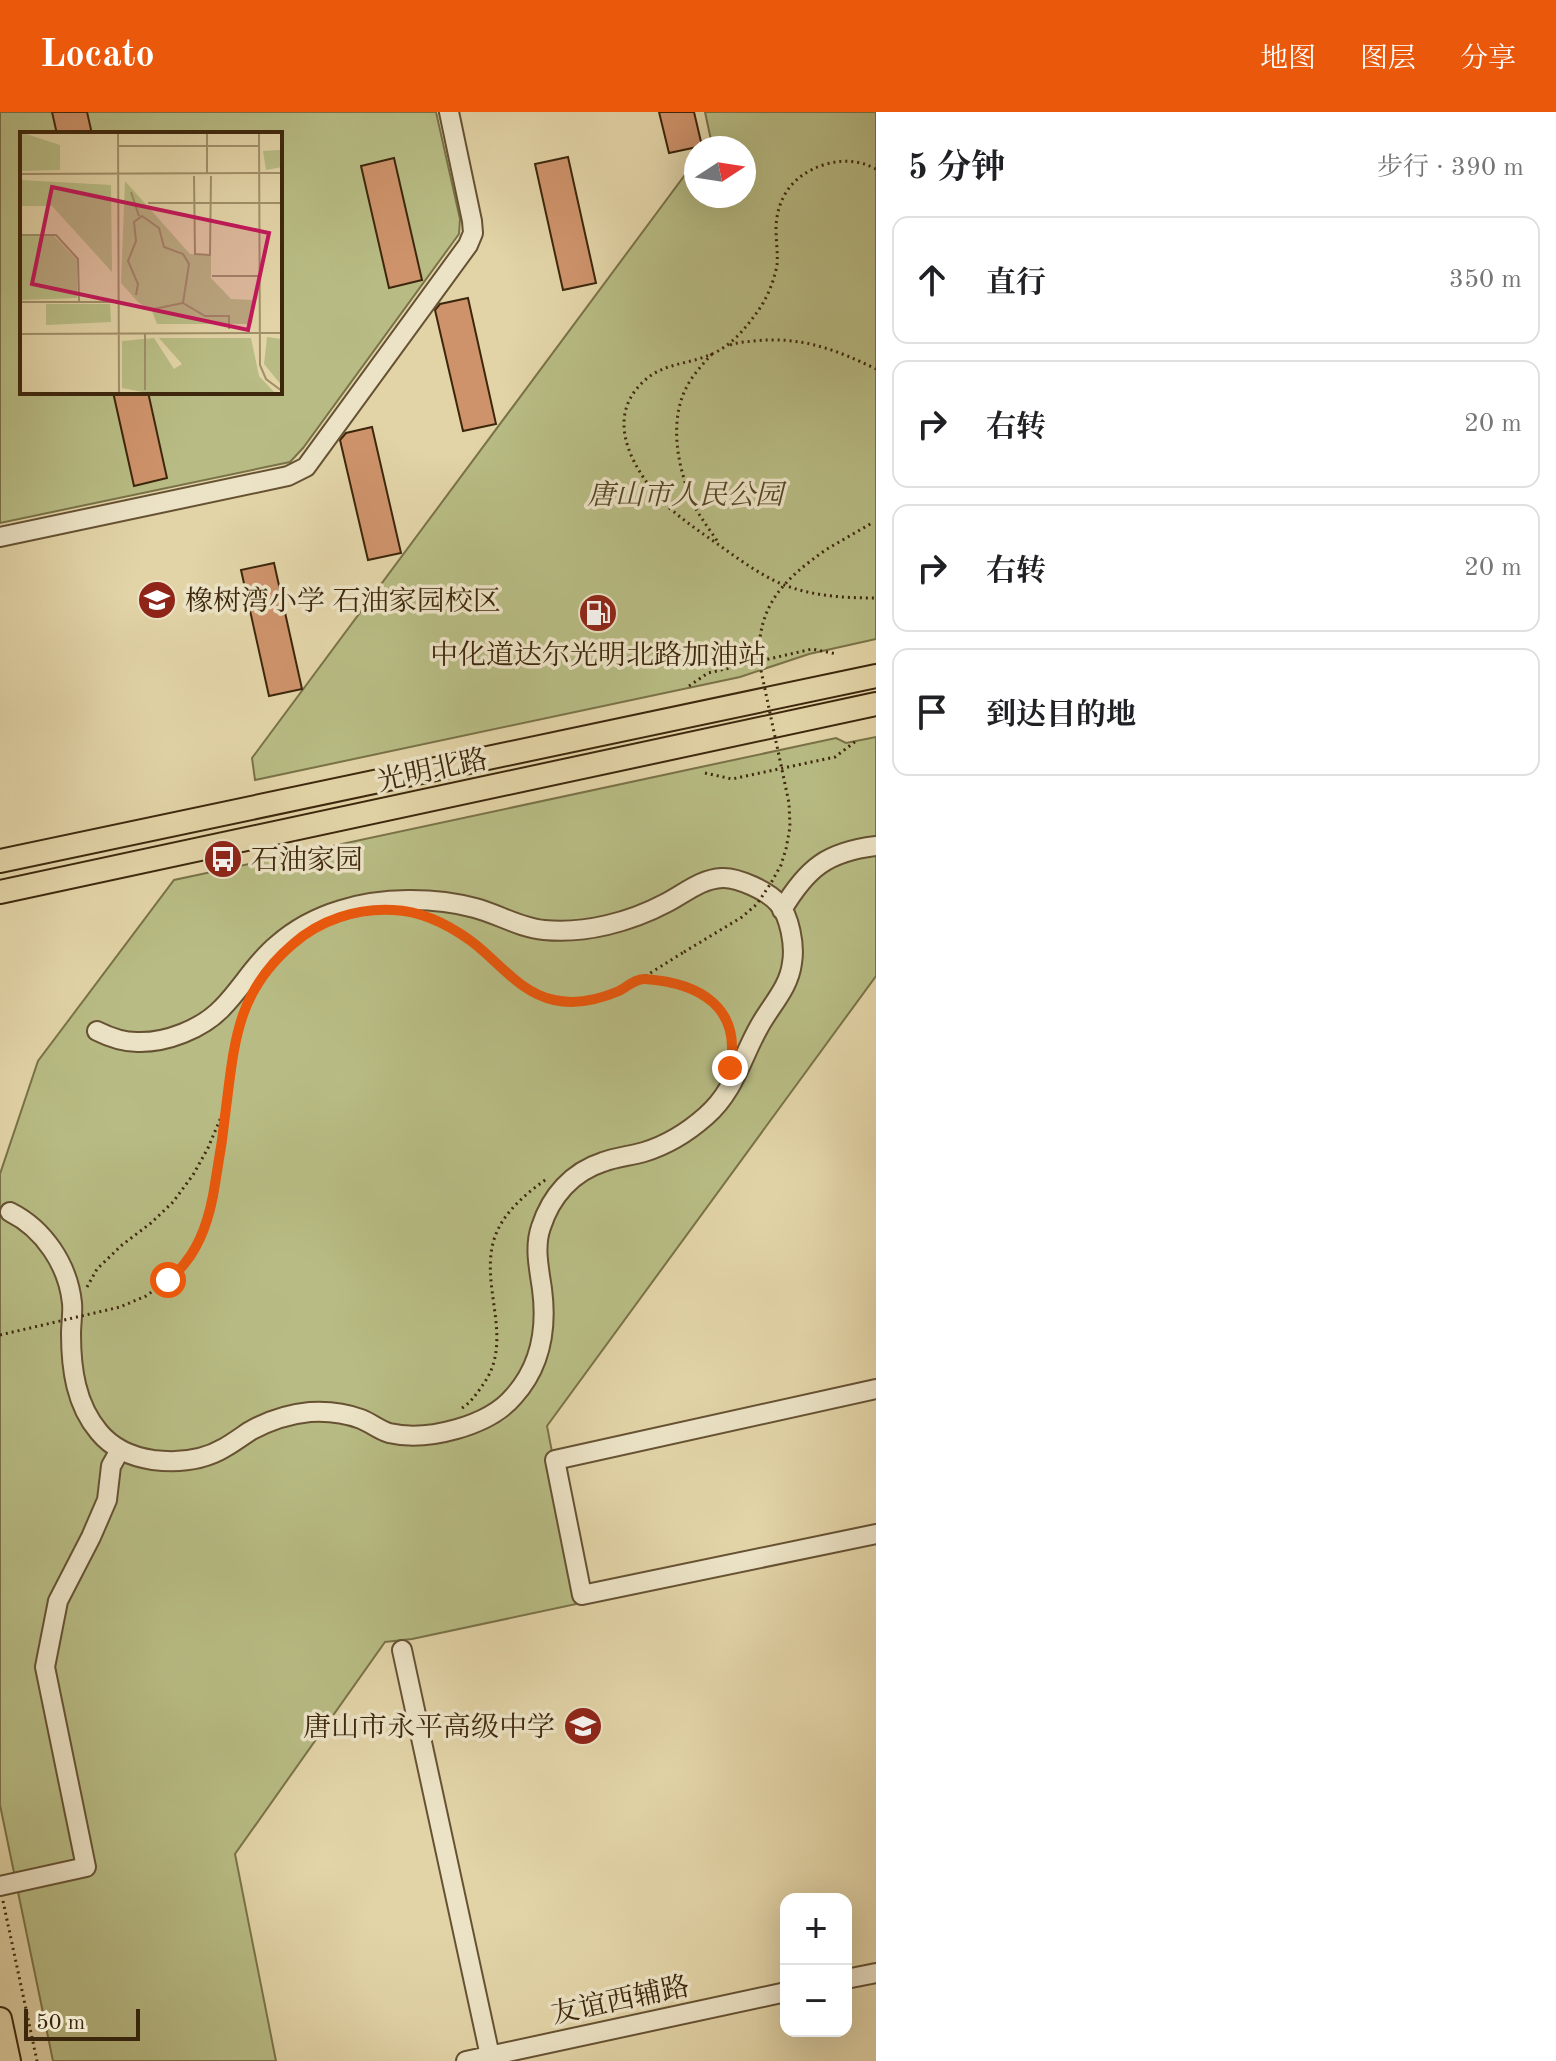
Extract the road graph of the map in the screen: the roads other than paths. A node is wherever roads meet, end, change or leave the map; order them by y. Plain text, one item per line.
1 (449, 112) edge
2 (0, 537) edge
3 (876, 676) edge
4 (876, 704) edge
5 (876, 846) edge
6 (0, 861) edge
7 (0, 892) edge
8 (782, 910) junction
9 (97, 1031) dead end
10 (10, 1212) dead end
11 (876, 1389) edge
12 (120, 1450) junction
13 (876, 1534) edge
14 (402, 1650) dead end
15 (0, 1888) edge
16 (876, 1973) edge
17 (852, 1978) edge
18 (780, 1993) edge
19 (0, 2019) edge
20 (490, 2056) junction
21 (9, 2061) edge
22 (466, 2061) edge

1 - 2 street
3 - 6 main road, 光明北路
4 - 7 main road, 光明北路
5 - 8 street
8 - 9 street
8 - 12 street
10 - 12 street
11 - 13 street
12 - 15 street
14 - 20 street
16 - 17 street
18 - 20 street, 友谊西辅路
19 - 21 main road
20 - 22 street, 友谊西辅路

